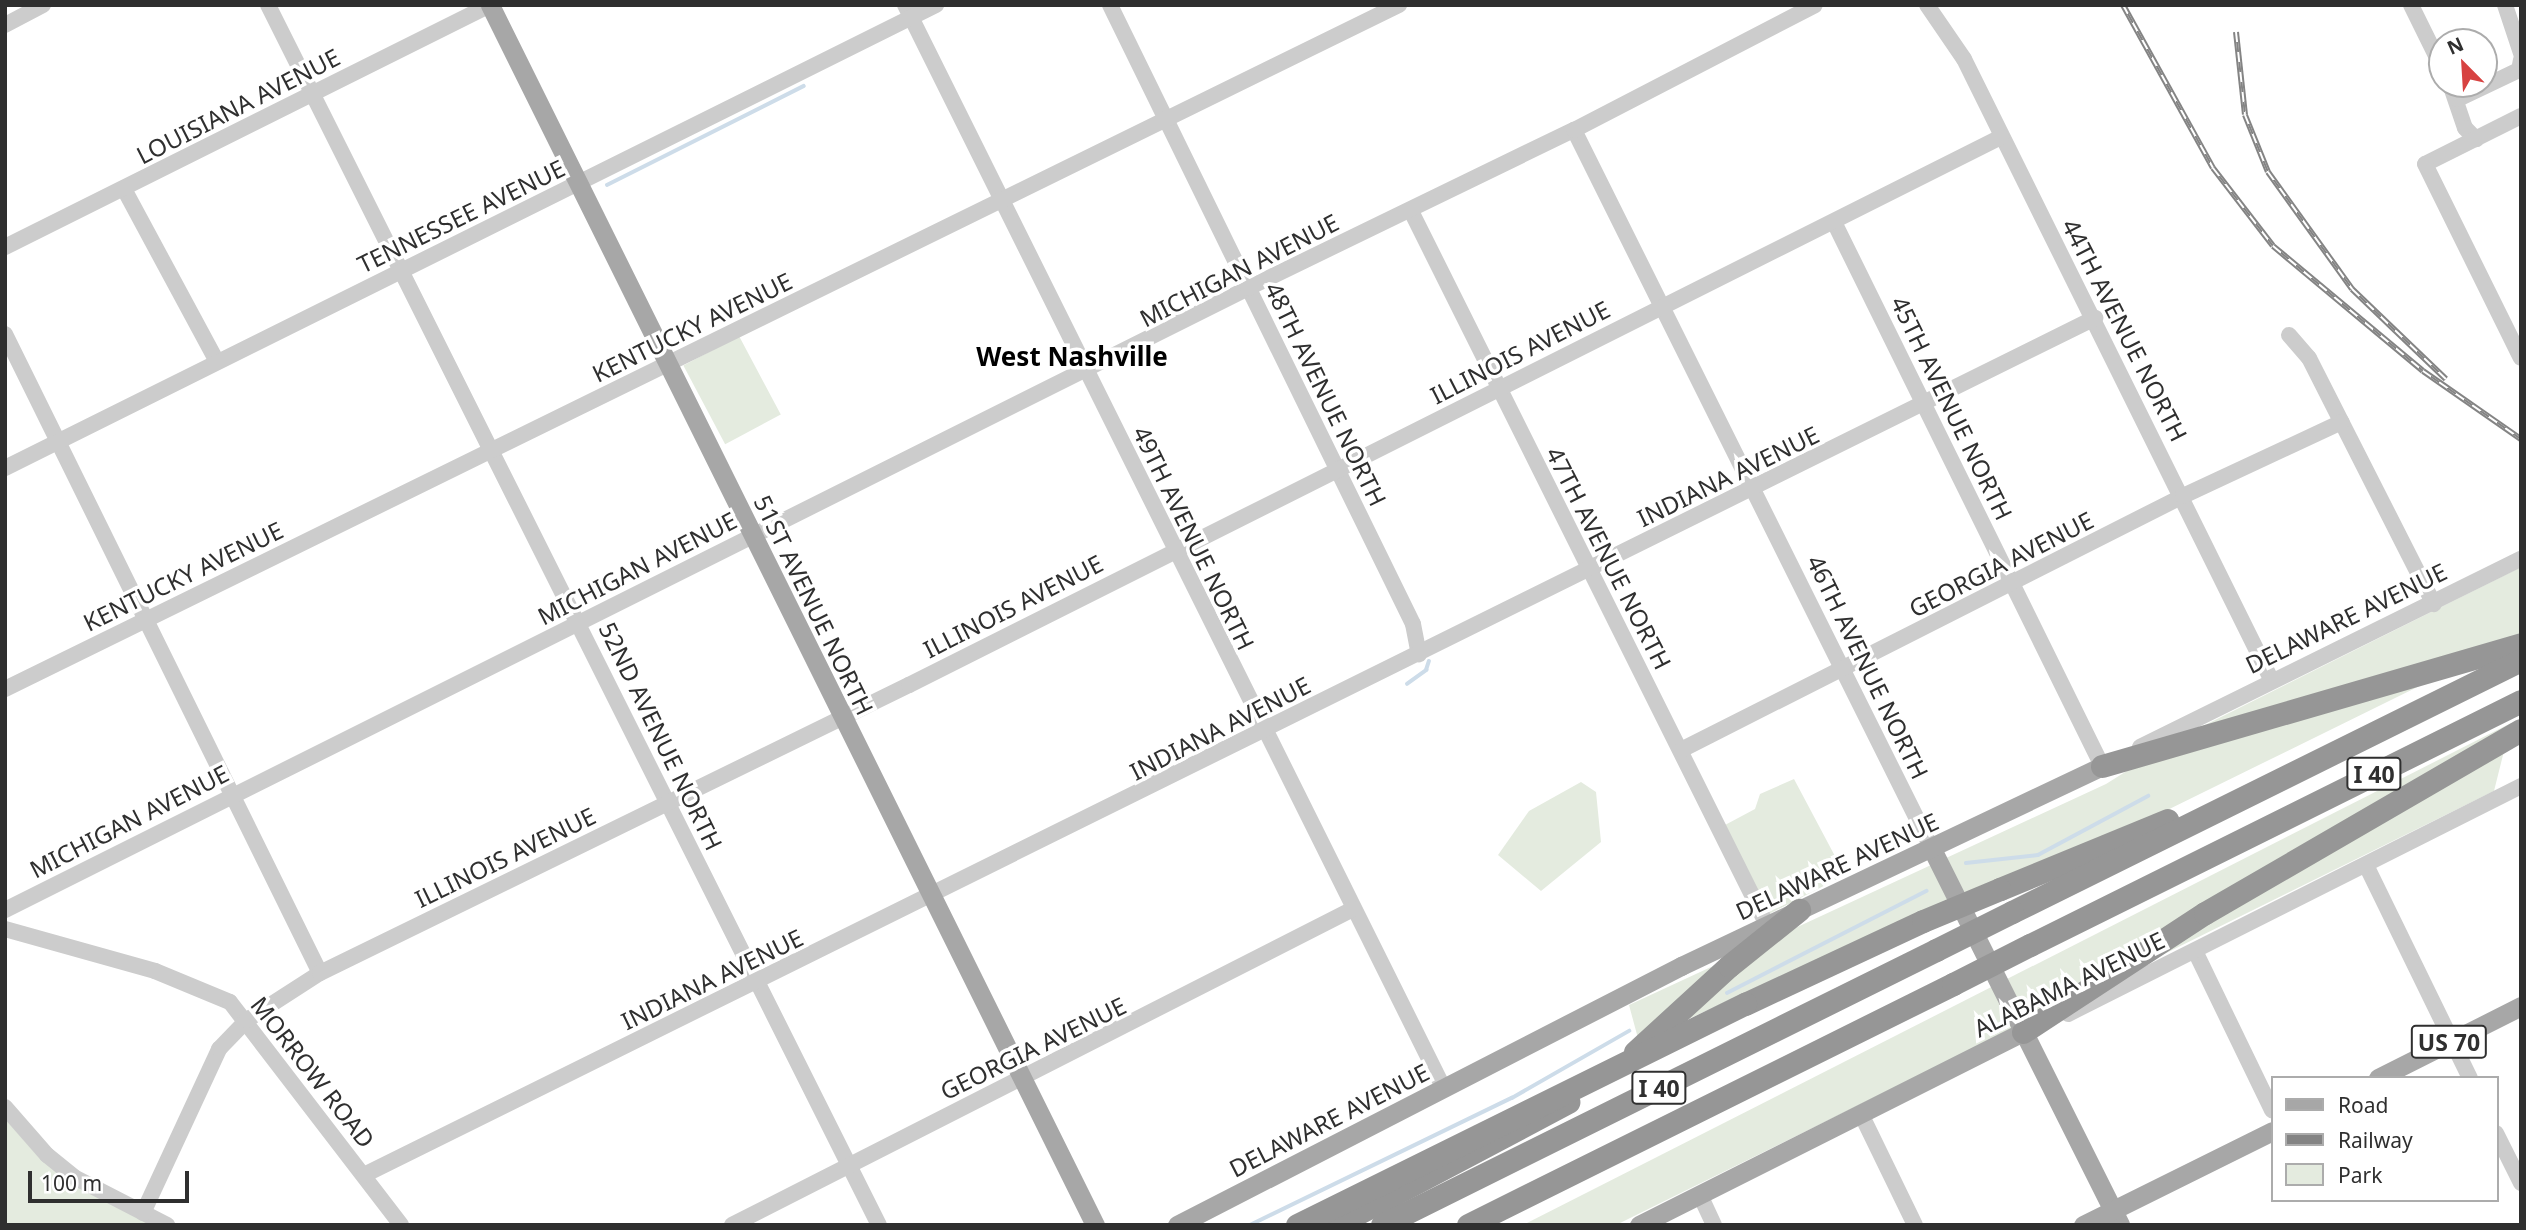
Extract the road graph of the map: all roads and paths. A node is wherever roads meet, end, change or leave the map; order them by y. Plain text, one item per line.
1 (43, 5) edge
2 (268, 5) edge
3 (490, 5) edge
4 (936, 5) edge
5 (1110, 5) edge
6 (1399, 5) edge
7 (1815, 5) edge
8 (1927, 5) edge
9 (2411, 5) edge
10 (2505, 5) edge
11 (908, 12) edge
12 (5, 25) edge
13 (2428, 40) edge
14 (2521, 53) edge
15 (2521, 60) edge
16 (2498, 79) edge
17 (313, 94) junction
18 (2457, 98) edge
19 (2521, 116) edge
20 (1167, 119) junction
21 (1574, 130) junction
22 (2474, 134) junction
23 (2001, 137) junction
24 (577, 183) junction
25 (124, 189) junction
26 (1002, 200) junction
27 (1411, 211) junction
28 (1834, 222) junction
29 (5, 247) edge
30 (402, 270) junction
31 (1248, 288) junction
32 (1661, 307) junction
33 (2095, 318) junction
34 (5, 334) edge
35 (2290, 335) dead end
36 (2521, 358) edge
37 (217, 362) junction
38 (668, 364) junction
39 (1087, 372) junction
40 (1497, 389) junction
41 (1925, 403) junction
42 (2342, 422) junction
43 (58, 441) junction
44 (493, 450) junction
45 (5, 468) edge
46 (1337, 469) junction
47 (1753, 489) junction
48 (2183, 496) junction
49 (753, 534) junction
50 (1173, 550) junction
51 (2521, 559) edge
52 (1589, 571) junction
53 (2014, 583) junction
54 (2434, 604) junction
55 (143, 622) junction
56 (580, 623) junction
57 (2521, 644) edge
58 (1419, 654) junction
59 (2521, 660) edge
60 (1843, 672) junction
61 (2272, 681) junction
62 (5, 689) edge
63 (2521, 701) edge
64 (841, 717) junction
65 (1265, 729) junction
66 (2521, 730) edge
67 (1681, 750) junction
68 (2102, 766) junction
69 (2521, 786) edge
70 (2253, 792) junction
71 (235, 793) junction
72 (668, 802) junction
73 (1931, 849) junction
74 (2366, 865) junction
75 (930, 894) junction
76 (1353, 909) junction
77 (5, 910) edge
78 (1799, 910) junction
79 (1767, 925) junction
80 (5, 929) edge
81 (2195, 951) junction
82 (320, 974) junction
83 (759, 981) junction
84 (2521, 1006) edge
85 (247, 1020) junction
86 (2024, 1032) junction
87 (2452, 1041) junction
88 (2382, 1076) edge
89 (2469, 1076) edge
90 (1023, 1079) junction
91 (1444, 1089) junction
92 (2270, 1106) edge
93 (5, 1107) edge
94 (1862, 1116) junction
95 (2270, 1131) edge
96 (2498, 1137) edge
97 (849, 1165) junction
98 (364, 1175) junction
99 (2521, 1183) edge
100 (1552, 1185) junction
101 (1700, 1195) junction
102 (143, 1213) junction
103 (2116, 1217) edge
104 (167, 1225) edge
105 (401, 1225) edge
106 (732, 1225) edge
107 (879, 1225) edge
108 (1095, 1225) edge
109 (1177, 1225) edge
110 (1297, 1225) edge
111 (1336, 1225) edge
112 (1382, 1225) edge
113 (1468, 1225) edge
114 (1483, 1225) edge
115 (1639, 1225) edge
116 (1714, 1225) edge
117 (1915, 1225) edge
118 (2083, 1225) edge

1 - 12 street
2 - 17 street, 52ND AVENUE NORTH
3 - 17 street, LOUISIANA AVENUE
3 - 24 main road, 51ST AVENUE NORTH
4 - 11 street, TENNESSEE AVENUE
5 - 20 street, 48TH AVENUE NORTH
6 - 20 street, KENTUCKY AVENUE
7 - 21 street, MICHIGAN AVENUE
8 - 23 street, 44TH AVENUE NORTH
9 - 13 street
10 - 14 street
11 - 24 street, TENNESSEE AVENUE
11 - 26 street, 49TH AVENUE NORTH
15 - 16 street
17 - 25 street, LOUISIANA AVENUE
17 - 30 street, 52ND AVENUE NORTH
18 - 22 street
19 - 22 street
20 - 26 street, KENTUCKY AVENUE
20 - 31 street, 48TH AVENUE NORTH
21 - 27 street, MICHIGAN AVENUE
21 - 32 street, 46TH AVENUE NORTH
22 - 36 street
23 - 28 street, ILLINOIS AVENUE
23 - 33 street, 44TH AVENUE NORTH
24 - 30 street, TENNESSEE AVENUE
24 - 38 main road, 51ST AVENUE NORTH
25 - 29 street, LOUISIANA AVENUE
25 - 37 street
26 - 38 street, KENTUCKY AVENUE
26 - 39 street, 49TH AVENUE NORTH
27 - 31 street, MICHIGAN AVENUE
27 - 40 street, 47TH AVENUE NORTH
28 - 32 street, ILLINOIS AVENUE
28 - 41 street, 45TH AVENUE NORTH
30 - 37 street, TENNESSEE AVENUE
30 - 44 street, 52ND AVENUE NORTH
31 - 39 street, MICHIGAN AVENUE
31 - 46 street, 48TH AVENUE NORTH
32 - 40 street, ILLINOIS AVENUE
32 - 47 street, 46TH AVENUE NORTH
33 - 41 street, INDIANA AVENUE
33 - 48 street, 44TH AVENUE NORTH
34 - 43 street
35 - 42 street
37 - 43 street, TENNESSEE AVENUE
38 - 44 street, KENTUCKY AVENUE
38 - 49 main road, 51ST AVENUE NORTH
39 - 49 street, MICHIGAN AVENUE
39 - 50 street, 49TH AVENUE NORTH
40 - 46 street, ILLINOIS AVENUE
40 - 52 street, 47TH AVENUE NORTH
41 - 47 street, INDIANA AVENUE
41 - 53 street, 45TH AVENUE NORTH
42 - 48 street, GEORGIA AVENUE
42 - 54 street
43 - 45 street, TENNESSEE AVENUE
43 - 55 street
44 - 55 street, KENTUCKY AVENUE
44 - 56 street, 52ND AVENUE NORTH
46 - 50 street, ILLINOIS AVENUE
46 - 58 street, 48TH AVENUE NORTH
47 - 52 street, INDIANA AVENUE
47 - 60 street, 46TH AVENUE NORTH
48 - 53 street, GEORGIA AVENUE
48 - 61 street, 44TH AVENUE NORTH
49 - 56 street, MICHIGAN AVENUE
49 - 64 main road, 51ST AVENUE NORTH
50 - 64 street, ILLINOIS AVENUE
50 - 65 street, 49TH AVENUE NORTH
51 - 54 street, DELAWARE AVENUE
52 - 58 street, INDIANA AVENUE
52 - 67 street, 47TH AVENUE NORTH
53 - 60 street, GEORGIA AVENUE
53 - 68 street, 45TH AVENUE NORTH
54 - 61 street, DELAWARE AVENUE
55 - 62 street, KENTUCKY AVENUE
55 - 71 street
56 - 71 street, MICHIGAN AVENUE
56 - 72 street, 52ND AVENUE NORTH
57 - 68 highway
58 - 65 street, INDIANA AVENUE
59 - 70 highway, I 40
60 - 67 street, GEORGIA AVENUE
60 - 73 street, 46TH AVENUE NORTH
61 - 68 street, DELAWARE AVENUE
63 - 100 highway, I 40, bridge
64 - 72 street, ILLINOIS AVENUE
64 - 75 main road, 51ST AVENUE NORTH
65 - 75 street, INDIANA AVENUE
65 - 76 street, 49TH AVENUE NORTH
66 - 86 highway
67 - 79 street, 47TH AVENUE NORTH
68 - 73 main road, DELAWARE AVENUE
69 - 74 street, ALABAMA AVENUE
70 - 110 highway, bridge
70 - 112 highway, I 40, bridge
71 - 77 street, MICHIGAN AVENUE
71 - 82 street
72 - 82 street, ILLINOIS AVENUE
72 - 83 street, 52ND AVENUE NORTH
73 - 78 main road, DELAWARE AVENUE
73 - 86 main road, 46TH AVENUE NORTH
74 - 81 street, ALABAMA AVENUE
74 - 87 street
75 - 83 street, INDIANA AVENUE
75 - 90 main road, 51ST AVENUE NORTH
76 - 90 street, GEORGIA AVENUE
76 - 91 street, 49TH AVENUE NORTH
78 - 79 main road, DELAWARE AVENUE
78 - 111 highway
79 - 91 main road, DELAWARE AVENUE
80 - 85 street, MORROW ROAD
81 - 86 street, ALABAMA AVENUE
81 - 92 street
82 - 85 street, ILLINOIS AVENUE
83 - 97 street, 52ND AVENUE NORTH
83 - 98 street, INDIANA AVENUE
84 - 87 main road, US 70
85 - 98 street, MORROW ROAD
85 - 102 street, ILLINOIS AVENUE
86 - 94 main road, ALABAMA AVENUE
86 - 103 main road, 46TH AVENUE NORTH
87 - 88 main road, US 70
87 - 89 street
90 - 97 street, GEORGIA AVENUE
90 - 108 main road, 51ST AVENUE NORTH
91 - 109 main road, DELAWARE AVENUE
93 - 102 street
94 - 101 main road, ALABAMA AVENUE
94 - 117 street
95 - 103 main road
96 - 99 street
97 - 106 street, GEORGIA AVENUE
97 - 107 street, 52ND AVENUE NORTH
98 - 105 street, MORROW ROAD
100 - 113 highway, I 40
100 - 114 highway
101 - 115 main road, ALABAMA AVENUE
101 - 116 street
102 - 104 street
103 - 118 main road

